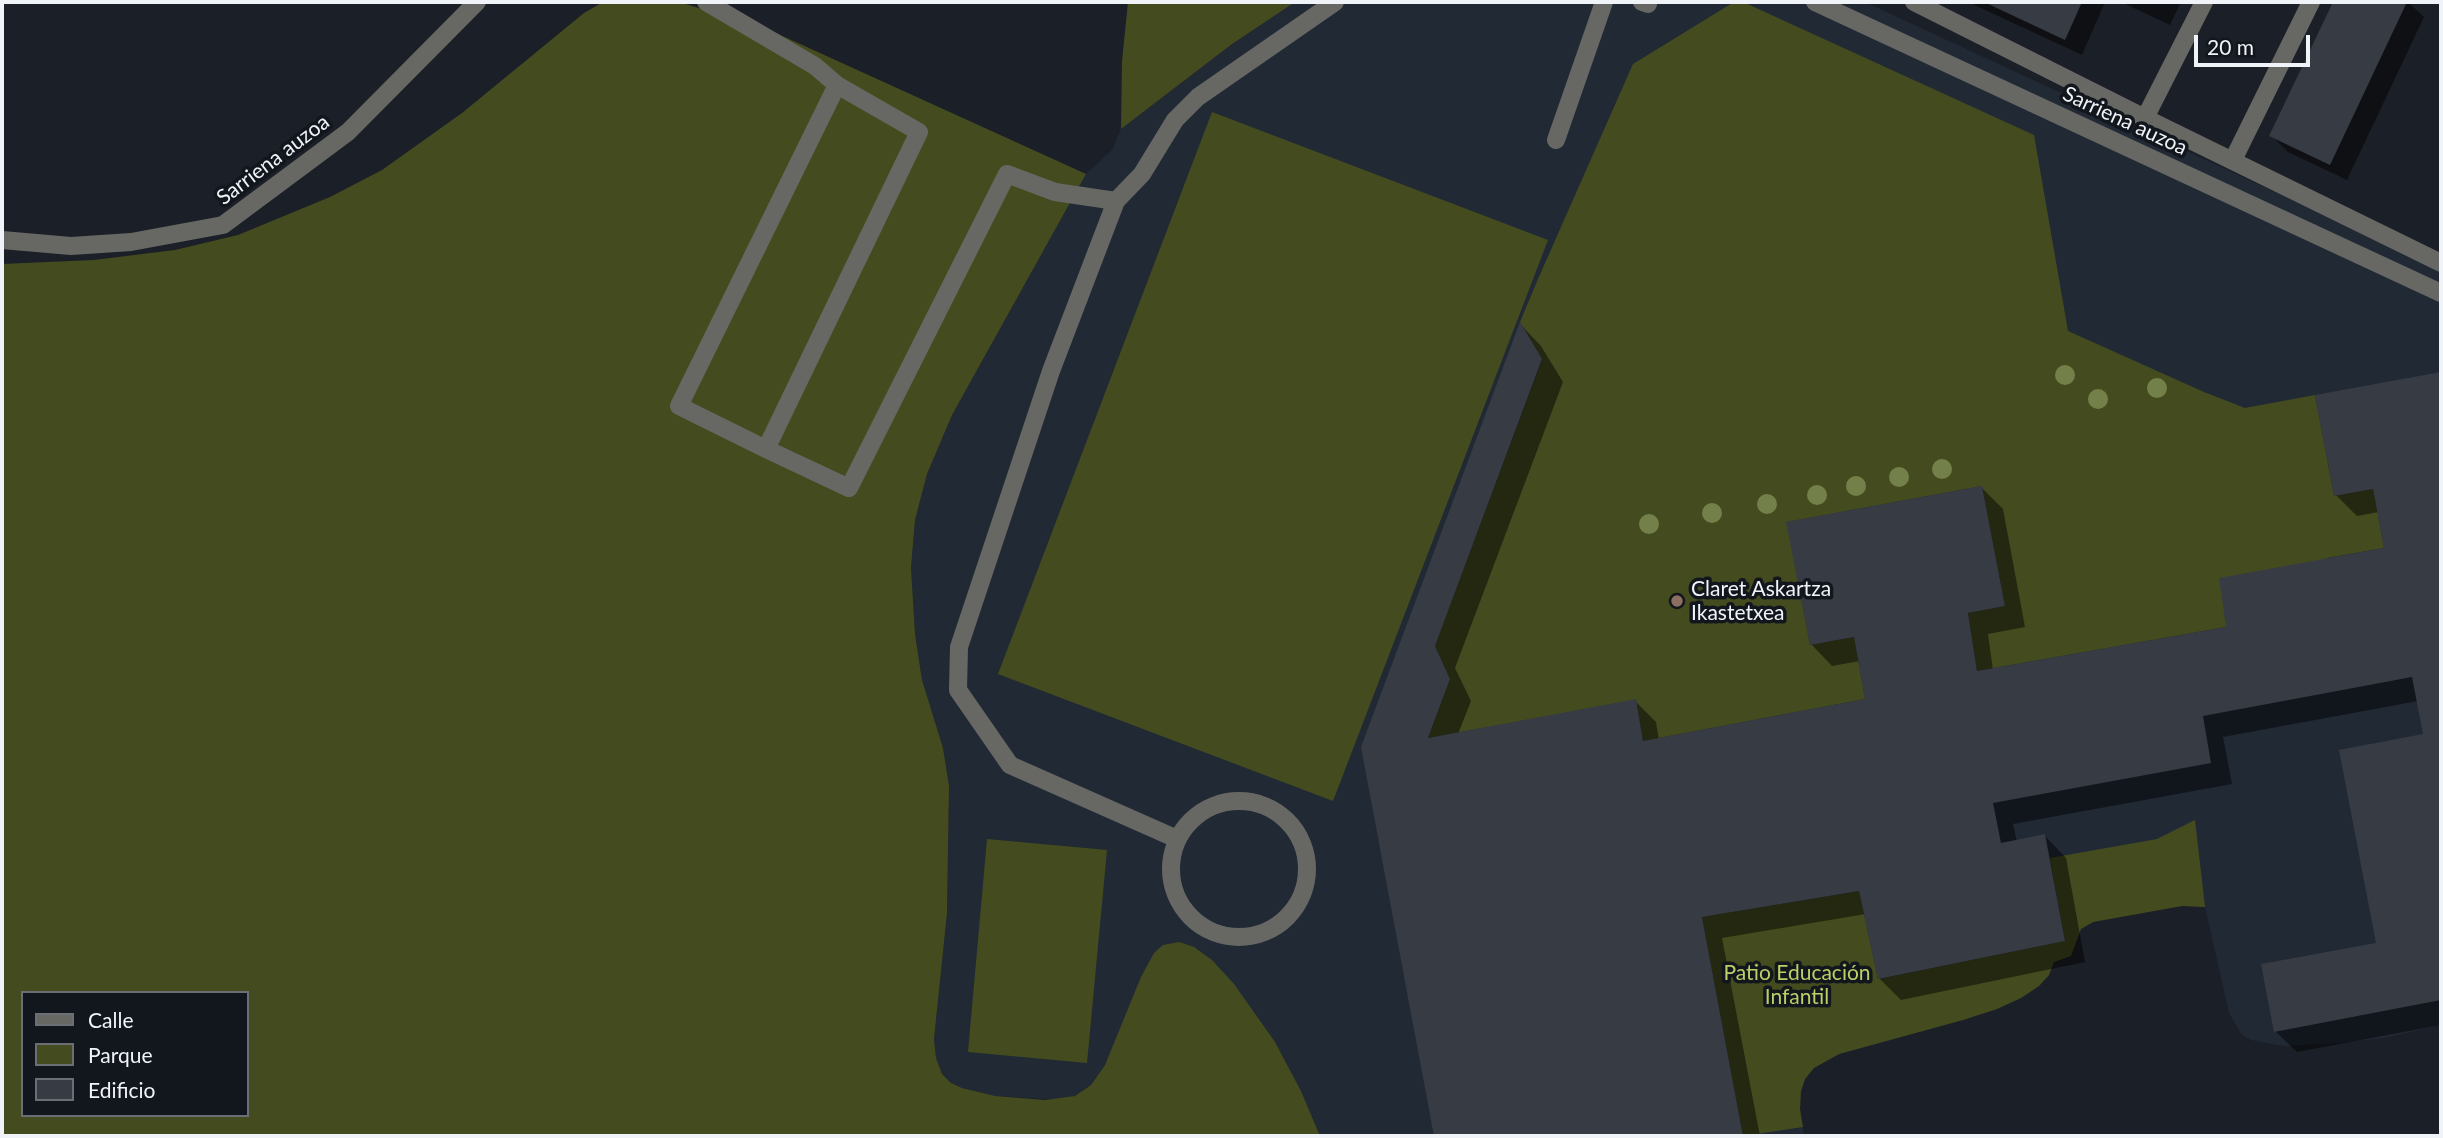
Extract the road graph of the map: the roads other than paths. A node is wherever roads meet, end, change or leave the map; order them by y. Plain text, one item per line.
1 (477, 2) edge
2 (706, 2) edge
3 (1335, 2) edge
4 (1604, 2) edge
5 (1815, 2) edge
6 (1914, 2) edge
7 (2204, 2) edge
8 (2311, 2) edge
9 (837, 85) junction
10 (2145, 118) junction
11 (1556, 140) dead end
12 (2233, 160) junction
13 (1116, 201) junction
14 (2, 240) edge
15 (2441, 263) edge
16 (2441, 293) edge
17 (766, 449) junction
18 (1177, 839) junction

1 - 14 street, Sarriena auzoa
2 - 9 street
3 - 13 street
4 - 11 street
5 - 16 street, Sarriena auzoa
6 - 10 street
7 - 10 street
8 - 12 street
9 - 17 street
9 - 17 street
10 - 12 street
12 - 15 street
13 - 17 street
13 - 18 street
18 - 18 street

